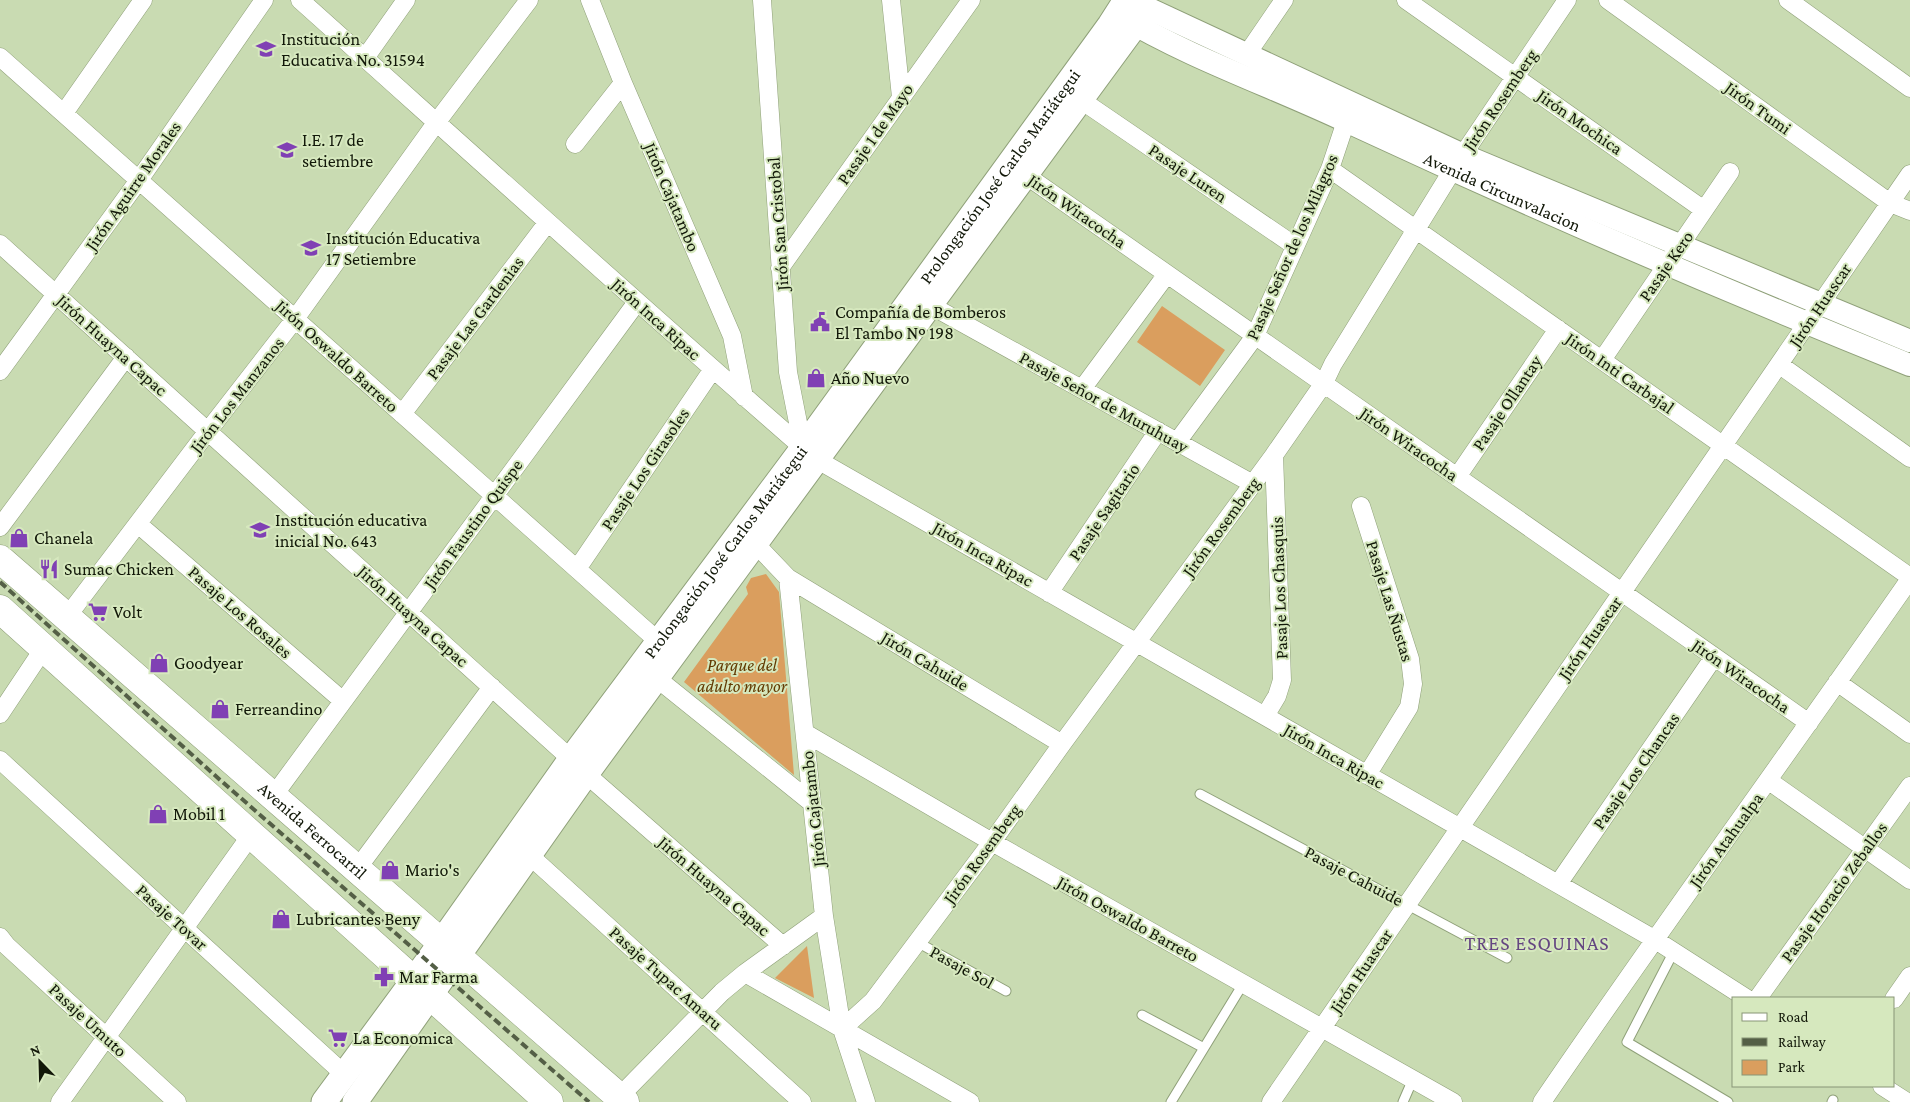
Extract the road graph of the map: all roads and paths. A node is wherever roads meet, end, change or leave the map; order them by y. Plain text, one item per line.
1 (143, 0) edge
2 (264, 0) edge
3 (300, 0) edge
4 (406, 0) edge
5 (529, 0) edge
6 (590, 0) edge
7 (762, 0) edge
8 (891, 0) edge
9 (971, 0) edge
10 (1284, 0) edge
11 (1406, 0) edge
12 (1567, 0) edge
13 (1608, 0) edge
14 (1788, 0) edge
15 (1131, 7) edge
16 (1247, 54) junction
17 (0, 57) edge
18 (365, 58) junction
19 (1515, 77) junction
20 (623, 83) junction
21 (1910, 88) edge
22 (901, 97) junction
23 (1081, 100) junction
24 (64, 114) junction
25 (1346, 120) junction
26 (436, 123) junction
27 (576, 144) dead end
28 (1458, 163) junction
29 (1018, 169) junction
30 (1330, 169) junction
31 (1730, 172) dead end
32 (1910, 174) edge
33 (139, 180) junction
34 (1890, 203) junction
35 (1704, 210) junction
36 (1910, 211) edge
37 (548, 222) junction
38 (1416, 229) junction
39 (0, 244) edge
40 (1680, 245) junction
41 (1295, 246) junction
42 (1667, 264) junction
43 (780, 268) junction
44 (1167, 274) junction
45 (56, 294) junction
46 (637, 302) junction
47 (1820, 304) junction
48 (930, 305) junction
49 (296, 319) junction
50 (1807, 324) junction
51 (1558, 329) junction
52 (1255, 336) junction
53 (1910, 341) edge
54 (126, 357) junction
55 (1602, 360) junction
56 (1780, 364) junction
57 (1910, 365) edge
58 (713, 369) junction
59 (0, 371) edge
60 (1324, 383) junction
61 (1082, 389) junction
62 (744, 397) junction
63 (402, 414) junction
64 (208, 431) junction
65 (1158, 431) junction
66 (1177, 442) junction
67 (1723, 445) junction
68 (810, 453) junction
69 (1274, 455) junction
70 (1910, 458) edge
71 (1457, 477) junction
72 (1253, 484) junction
73 (494, 496) junction
74 (1361, 506) dead end
75 (138, 524) junction
76 (0, 527) edge
77 (749, 537) junction
78 (0, 559) edge
79 (577, 570) junction
80 (788, 578) junction
81 (1908, 586) edge
82 (1050, 592) junction
83 (1622, 592) junction
84 (0, 609) edge
85 (408, 612) junction
86 (66, 618) junction
87 (1136, 642) junction
88 (44, 648) junction
89 (667, 649) junction
90 (1714, 657) junction
91 (649, 672) junction
92 (1837, 682) junction
93 (492, 688) junction
94 (343, 701) junction
95 (0, 714) edge
96 (1265, 716) junction
97 (1809, 723) junction
98 (805, 733) junction
99 (1910, 734) edge
100 (1062, 744) junction
101 (0, 760) edge
102 (579, 766) junction
103 (1368, 775) junction
104 (1769, 781) junction
105 (1910, 786) edge
106 (1200, 794) dead end
107 (274, 795) junction
108 (812, 803) junction
109 (1460, 828) junction
110 (251, 835) junction
111 (992, 842) junction
112 (1865, 848) junction
113 (529, 855) junction
114 (357, 868) junction
115 (1910, 880) edge
116 (1558, 884) junction
117 (1407, 904) junction
118 (824, 916) junction
119 (184, 928) junction
120 (0, 937) edge
121 (1654, 939) junction
122 (917, 942) junction
123 (783, 946) junction
124 (449, 950) junction
125 (1674, 952) junction
126 (1507, 958) dead end
127 (745, 973) junction
128 (1910, 976) edge
129 (1243, 984) junction
130 (422, 988) junction
131 (1006, 991) dead end
132 (1744, 997) edge
133 (1759, 997) edge
134 (1895, 998) edge
135 (703, 1012) junction
136 (1142, 1016) dead end
137 (1322, 1028) junction
138 (842, 1029) junction
139 (107, 1037) junction
140 (1204, 1048) junction
141 (344, 1074) junction
142 (1413, 1079) junction
143 (1884, 1087) edge
144 (622, 1100) edge
145 (60, 1102) edge
146 (177, 1102) edge
147 (324, 1102) edge
148 (355, 1102) edge
149 (549, 1102) edge
150 (802, 1102) edge
151 (866, 1102) edge
152 (970, 1102) edge
153 (1171, 1102) edge
154 (1271, 1102) edge
155 (1403, 1102) edge
156 (1453, 1102) edge
157 (1542, 1102) edge
158 (1728, 1102) edge
159 (1907, 1102) edge

1 - 24 street
2 - 33 street, Jirón Aguirre Morales
3 - 18 street, Jirón Inca Ripac
4 - 18 street
5 - 26 street, Jirón Los Manzanos
6 - 20 street, Jirón Cajatambo
7 - 43 street, Jirón San Cristobal
8 - 22 street
9 - 22 street, Pasaje 1 de Mayo
10 - 16 street
11 - 19 street, Jirón Mochica
12 - 19 street, Jirón Rosemberg
13 - 34 street, Jirón Tumi
14 - 21 street
15 - 16 street, Avenida Circunvalacion
15 - 23 main road, Prolongación José Carlos Mariátegui
15 - 25 street, Avenida Circunvalacion
15 - 29 main road, Prolongación José Carlos Mariátegui
16 - 28 street, Avenida Circunvalacion
17 - 24 street, Jirón Oswaldo Barreto
18 - 26 street, Jirón Inca Ripac
19 - 28 street, Jirón Rosemberg
19 - 35 street, Jirón Mochica
20 - 27 street
20 - 62 street, Jirón Cajatambo
22 - 43 street, Pasaje 1 de Mayo
23 - 29 main road, Prolongación José Carlos Mariátegui
23 - 41 street, Pasaje Luren
24 - 33 street, Jirón Oswaldo Barreto
25 - 28 street, Avenida Circunvalacion
25 - 30 street, Pasaje Señor de los Milagros
26 - 37 street, Jirón Inca Ripac
26 - 49 street, Jirón Los Manzanos
28 - 38 street, Jirón Rosemberg
28 - 40 street, Avenida Circunvalacion
28 - 42 street, Avenida Circunvalacion
29 - 44 street, Jirón Wiracocha
29 - 48 main road, Prolongación José Carlos Mariátegui
29 - 68 main road, Prolongación José Carlos Mariátegui
30 - 38 street, Jirón Inti Carbajal
30 - 41 street, Pasaje Señor de los Milagros
31 - 35 street, Pasaje Kero
32 - 34 street, Jirón Huascar
33 - 45 street, Jirón Aguirre Morales
33 - 49 street, Jirón Oswaldo Barreto
34 - 36 street, Jirón Tumi
34 - 47 street, Jirón Huascar
35 - 40 street, Pasaje Kero
37 - 46 street, Jirón Inca Ripac
37 - 63 street, Pasaje Las Gardenias
38 - 51 street, Jirón Inti Carbajal
38 - 60 street, Jirón Rosemberg
39 - 45 street, Jirón Huayna Capac
40 - 42 street, Pasaje Kero
40 - 47 street, Avenida Circunvalacion
41 - 52 street, Pasaje Señor de los Milagros
42 - 50 street, Avenida Circunvalacion
42 - 55 street, Pasaje Kero
43 - 68 street, Jirón San Cristobal
44 - 52 street, Jirón Wiracocha
44 - 61 street
45 - 54 street, Jirón Huayna Capac
45 - 59 street, Jirón Aguirre Morales
46 - 58 street, Jirón Inca Ripac
46 - 73 street, Jirón Faustino Quispe
47 - 50 street, Jirón Huascar
47 - 53 street, Avenida Circunvalacion
48 - 61 street, Pasaje Señor de Muruhuay
48 - 68 main road, Prolongación José Carlos Mariátegui
49 - 63 street, Jirón Oswaldo Barreto
49 - 64 street, Jirón Los Manzanos
50 - 56 street, Jirón Huascar
50 - 57 street, Avenida Circunvalacion
51 - 55 street, Jirón Inti Carbajal
51 - 71 street, Pasaje Ollantay
52 - 60 street, Jirón Wiracocha
52 - 66 street, Pasaje Señor de los Milagros
54 - 64 street, Jirón Huayna Capac
54 - 76 street
55 - 67 street, Jirón Inti Carbajal
56 - 67 street, Jirón Huascar
56 - 70 street
58 - 62 street, Jirón Inca Ripac
58 - 79 street, Pasaje Los Girasoles
60 - 69 street, Jirón Rosemberg
60 - 71 street, Jirón Wiracocha
61 - 65 street, Pasaje Señor de Muruhuay
62 - 68 street, Jirón Inca Ripac
63 - 73 street, Jirón Oswaldo Barreto
64 - 75 street, Jirón Los Manzanos
64 - 85 street, Jirón Huayna Capac
65 - 66 street, Pasaje Señor de Muruhuay
65 - 82 street, Pasaje Sagitario
66 - 72 street, Pasaje Señor de Muruhuay
67 - 81 street, Jirón Inti Carbajal
67 - 83 street, Jirón Huascar
68 - 77 main road, Prolongación José Carlos Mariátegui
68 - 82 street, Jirón Inca Ripac
69 - 72 street, Jirón Rosemberg
69 - 96 street, Pasaje Los Chasquis
71 - 83 street, Jirón Wiracocha
72 - 87 street, Jirón Rosemberg
73 - 79 street, Jirón Oswaldo Barreto
73 - 85 street, Jirón Faustino Quispe
74 - 103 street, Pasaje Las Ñustas
75 - 86 street, Jirón Los Manzanos
75 - 94 street, Pasaje Los Rosales
77 - 80 street
77 - 89 main road, Prolongación José Carlos Mariátegui
78 - 86 main road, Avenida Ferrocarril
79 - 89 street, Jirón Oswaldo Barreto
80 - 98 street, Jirón Cajatambo
80 - 100 street, Jirón Cahuide
81 - 92 street, Jirón Atahualpa
82 - 87 street, Jirón Inca Ripac
83 - 90 street, Jirón Wiracocha
83 - 109 street, Jirón Huascar
84 - 88 main road
85 - 93 street, Jirón Huayna Capac
85 - 94 street, Jirón Faustino Quispe
86 - 107 main road, Avenida Ferrocarril
87 - 96 street, Jirón Inca Ripac
87 - 100 street, Jirón Rosemberg
88 - 95 street
88 - 110 main road
89 - 91 main road, Prolongación José Carlos Mariátegui
90 - 97 street, Jirón Wiracocha
90 - 116 street, Pasaje Los Chancas
91 - 102 main road, Prolongación José Carlos Mariátegui
91 - 108 street
92 - 97 street, Jirón Atahualpa
92 - 99 street
93 - 102 street, Jirón Huayna Capac
93 - 114 street
94 - 107 street, Jirón Faustino Quispe
96 - 103 street, Jirón Inca Ripac
97 - 104 street, Jirón Atahualpa
98 - 108 street, Jirón Cajatambo
98 - 111 street, Jirón Oswaldo Barreto
100 - 111 street, Jirón Rosemberg
101 - 119 street, Pasaje Tovar
102 - 113 main road, Prolongación José Carlos Mariátegui
102 - 123 street, Jirón Huayna Capac
102 - 124 main road, Prolongación José Carlos Mariátegui
103 - 109 street, Jirón Inca Ripac
104 - 112 street
104 - 121 street, Jirón Atahualpa
105 - 112 street, Pasaje Horacio Zeballos
106 - 117 lane, Pasaje Cahuide
107 - 114 main road, Avenida Ferrocarril
108 - 118 street, Jirón Cajatambo
109 - 116 street, Jirón Inca Ripac
109 - 117 street, Jirón Huascar
110 - 119 street
110 - 130 main road
111 - 122 street, Jirón Rosemberg
111 - 129 street, Jirón Oswaldo Barreto
112 - 115 street
112 - 133 street, Pasaje Horacio Zeballos
113 - 124 main road, Prolongación José Carlos Mariátegui
113 - 135 street, Pasaje Tupac Amaru
114 - 124 main road, Avenida Ferrocarril
116 - 121 street, Jirón Inca Ripac
117 - 126 lane, Pasaje Cahuide
117 - 137 street, Jirón Huascar
118 - 123 street
118 - 138 street, Jirón Cajatambo
119 - 139 street
119 - 141 street, Pasaje Tovar
120 - 139 street, Pasaje Umuto
121 - 125 street, Jirón Inca Ripac
121 - 157 street, Jirón Atahualpa
122 - 131 lane, Pasaje Sol
122 - 138 street, Jirón Rosemberg
123 - 127 street
124 - 130 main road, Prolongación José Carlos Mariátegui
124 - 144 main road, Avenida Ferrocarril
125 - 132 street, Jirón Inca Ripac
125 - 158 lane
127 - 135 street
127 - 138 street
128 - 134 street
129 - 137 street, Jirón Oswaldo Barreto
129 - 140 lane
130 - 141 main road, Prolongación José Carlos Mariátegui
130 - 148 main road, Prolongación José Carlos Mariátegui
130 - 149 main road
135 - 144 street
135 - 150 street, Pasaje Tupac Amaru
136 - 140 lane
137 - 142 street, Jirón Oswaldo Barreto
137 - 154 street, Jirón Huascar
138 - 151 street, Jirón Cajatambo
138 - 152 street
139 - 145 street
139 - 146 street, Pasaje Umuto
140 - 153 lane
141 - 147 main road, Prolongación José Carlos Mariátegui
142 - 155 lane
142 - 156 street, Jirón Oswaldo Barreto
143 - 159 street

